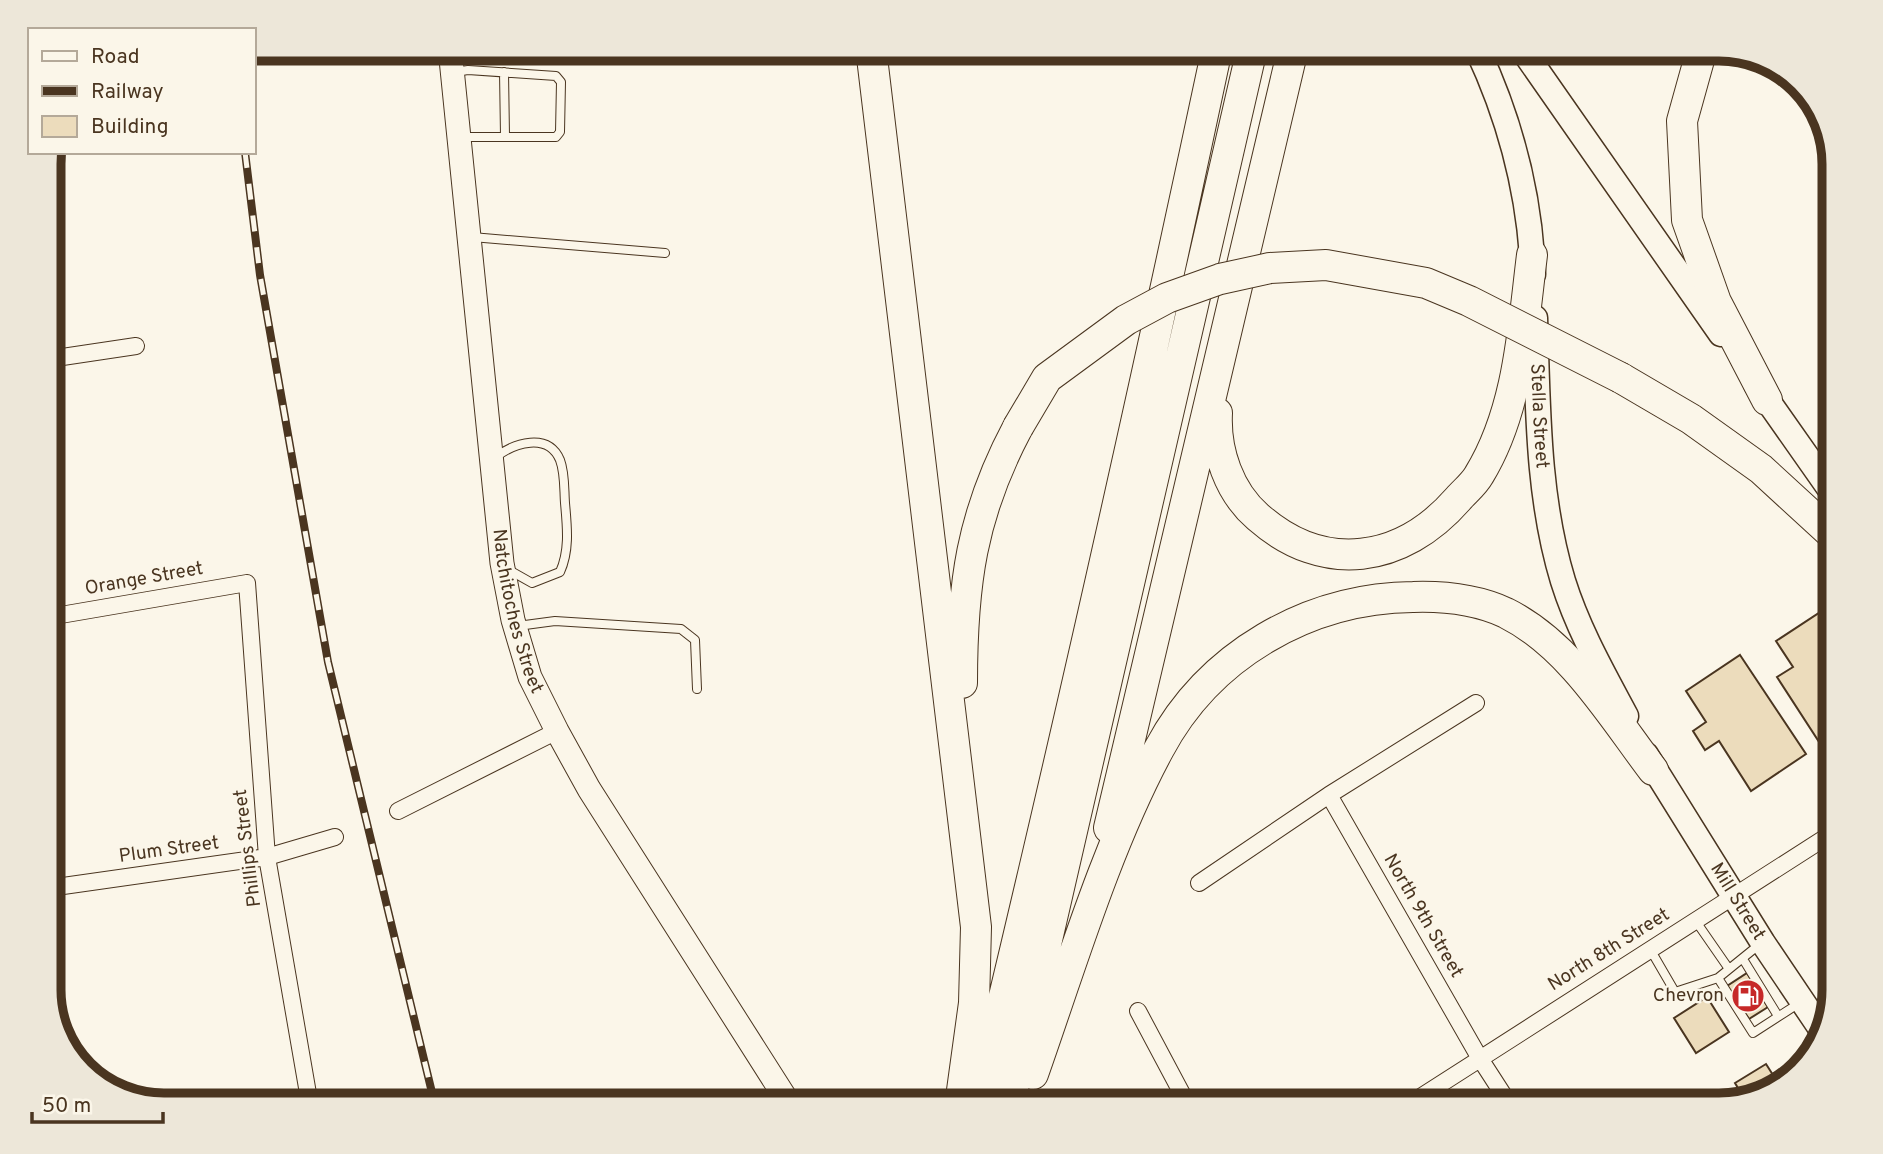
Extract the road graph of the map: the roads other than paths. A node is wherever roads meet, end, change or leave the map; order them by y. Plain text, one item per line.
1 (452, 61) edge
2 (872, 61) edge
3 (1214, 61) edge
4 (1249, 61) edge
5 (1290, 61) edge
6 (1483, 61) edge
7 (1530, 61) edge
8 (1699, 61) edge
9 (504, 72) junction
10 (453, 73) junction
11 (459, 136) junction
12 (505, 136) junction
13 (469, 237) junction
14 (665, 253) dead end
15 (1532, 254) junction
16 (1231, 321) junction
17 (136, 346) dead end
18 (61, 357) edge
19 (1766, 400) junction
20 (492, 460) junction
21 (1822, 478) edge
22 (1822, 525) edge
23 (502, 563) junction
24 (247, 583) joint
25 (61, 615) edge
26 (518, 635) junction
27 (697, 689) dead end
28 (1476, 703) dead end
29 (556, 731) junction
30 (1653, 770) junction
31 (1329, 795) junction
32 (398, 811) dead end
33 (334, 837) dead end
34 (1822, 840) edge
35 (267, 858) junction
36 (1199, 883) dead end
37 (61, 886) edge
38 (1734, 896) junction
39 (1695, 920) junction
40 (976, 927) junction
41 (1084, 930) junction
42 (1763, 943) junction
43 (1650, 949) junction
44 (1743, 959) junction
45 (1729, 969) junction
46 (1718, 978) junction
47 (1803, 1000) junction
48 (1138, 1011) dead end
49 (1779, 1016) junction
50 (1816, 1021) edge
51 (1479, 1057) junction
52 (308, 1093) edge
53 (782, 1093) edge
54 (962, 1093) edge
55 (981, 1093) edge
56 (1012, 1093) edge
57 (1026, 1093) edge
58 (1182, 1093) edge
59 (1426, 1093) edge
60 (1502, 1093) edge

1 - 10 street, Natchitoches Street
2 - 40 highway
3 - 55 highway
4 - 56 highway
5 - 16 highway
6 - 15 main road, Stella Street
7 - 19 main road
8 - 19 highway
9 - 10 lane
9 - 12 lane
9 - 12 lane
10 - 11 street, Natchitoches Street
11 - 12 lane
11 - 13 street, Natchitoches Street
13 - 14 lane
13 - 20 street, Natchitoches Street
15 - 16 highway
15 - 30 main road, Stella Street
16 - 41 highway
17 - 18 street
19 - 21 main road
20 - 23 street, Natchitoches Street
20 - 23 lane
22 - 40 highway, bridge
23 - 26 street, Natchitoches Street
24 - 25 street, Orange Street
24 - 35 street, Phillips Street
26 - 27 lane
26 - 29 street, Natchitoches Street
28 - 31 street
29 - 32 street
29 - 53 street, Natchitoches Street
30 - 38 main road, Mill Street
30 - 41 highway
31 - 36 street
31 - 51 street, North 9th Street
33 - 35 street, Plum Street
34 - 38 street, North 8th Street
35 - 37 street, Plum Street
35 - 52 street, Phillips Street
38 - 39 street, North 8th Street
38 - 42 main road, Mill Street
39 - 43 street, North 8th Street
39 - 45 lane
40 - 54 highway
41 - 57 highway
42 - 44 lane
42 - 47 main road, Mill Street
43 - 46 lane
43 - 51 street, North 8th Street
44 - 45 lane
44 - 49 lane
45 - 46 lane
46 - 49 lane
47 - 49 lane
47 - 50 main road, Mill Street
48 - 58 street
51 - 59 street, North 8th Street
51 - 60 street, North 9th Street

